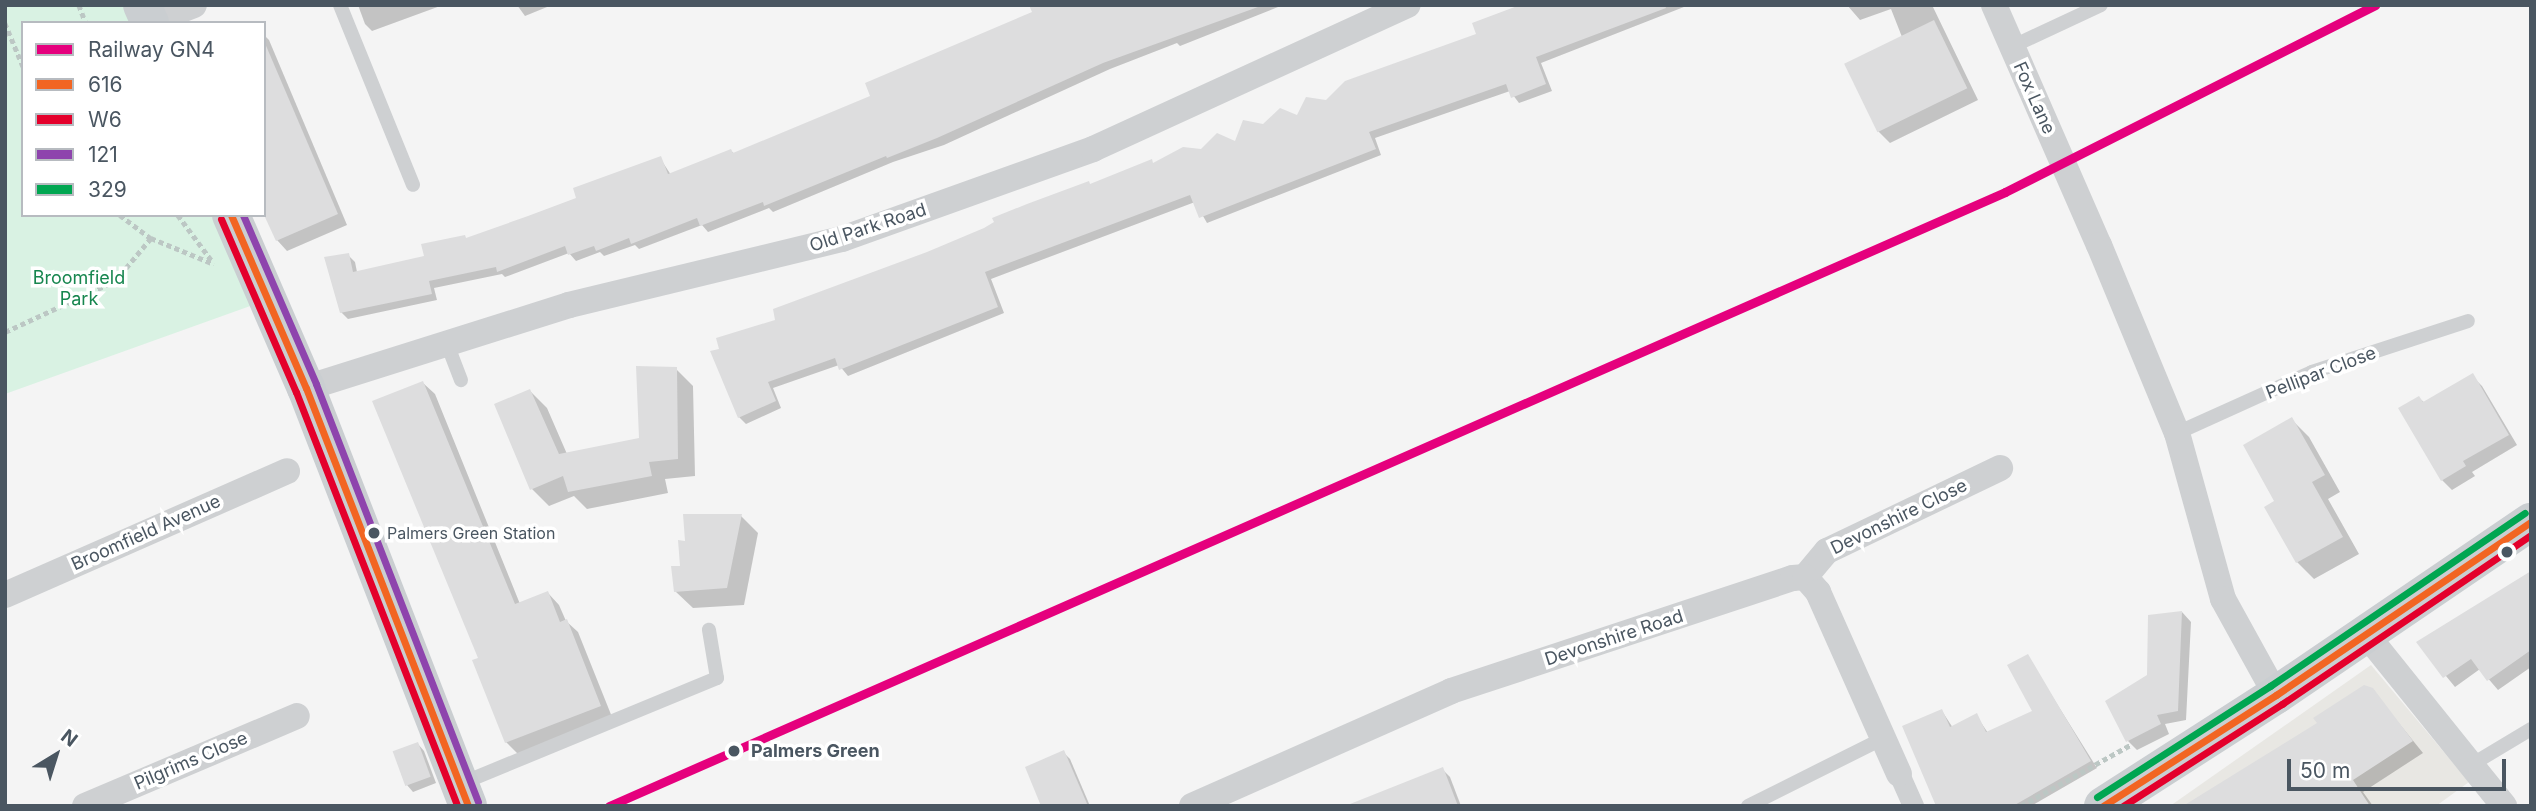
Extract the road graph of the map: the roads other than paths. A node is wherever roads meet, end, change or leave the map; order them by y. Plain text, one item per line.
1 (194, 5) edge
2 (340, 5) edge
3 (1408, 5) edge
4 (1994, 5) edge
5 (2101, 5) edge
6 (147, 17) edge
7 (2011, 47) junction
8 (414, 185) dead end
9 (233, 217) edge
10 (2468, 321) dead end
11 (446, 341) junction
12 (461, 380) dead end
13 (306, 388) junction
14 (2177, 433) junction
15 (2000, 468) dead end
16 (287, 471) dead end
17 (2531, 522) edge
18 (1805, 576) junction
19 (5, 595) edge
20 (709, 630) dead end
21 (2365, 633) junction
22 (2276, 695) junction
23 (297, 716) dead end
24 (2531, 729) edge
25 (1884, 738) junction
26 (2471, 765) junction
27 (1899, 774) joint
28 (458, 782) edge
29 (85, 806) edge
30 (1192, 806) edge
31 (1748, 806) edge
32 (1913, 806) edge
33 (2103, 806) edge
34 (2504, 806) edge

1 - 6 street
2 - 8 lane
3 - 11 street, Old Park Road
4 - 7 street, Fox Lane
5 - 7 lane
7 - 14 street, Fox Lane
9 - 13 main road
10 - 14 lane, Pellipar Close
11 - 12 lane
11 - 13 street, Old Park Road
13 - 28 main road
14 - 22 street, Fox Lane
15 - 18 street, Devonshire Close
16 - 19 street, Broomfield Avenue
17 - 21 main road
18 - 25 street
18 - 30 street, Devonshire Road
20 - 28 lane
21 - 22 main road
21 - 26 street
22 - 33 main road
23 - 29 street, Pilgrims Close
24 - 26 lane
25 - 27 street
25 - 31 lane
26 - 34 street
27 - 32 street

